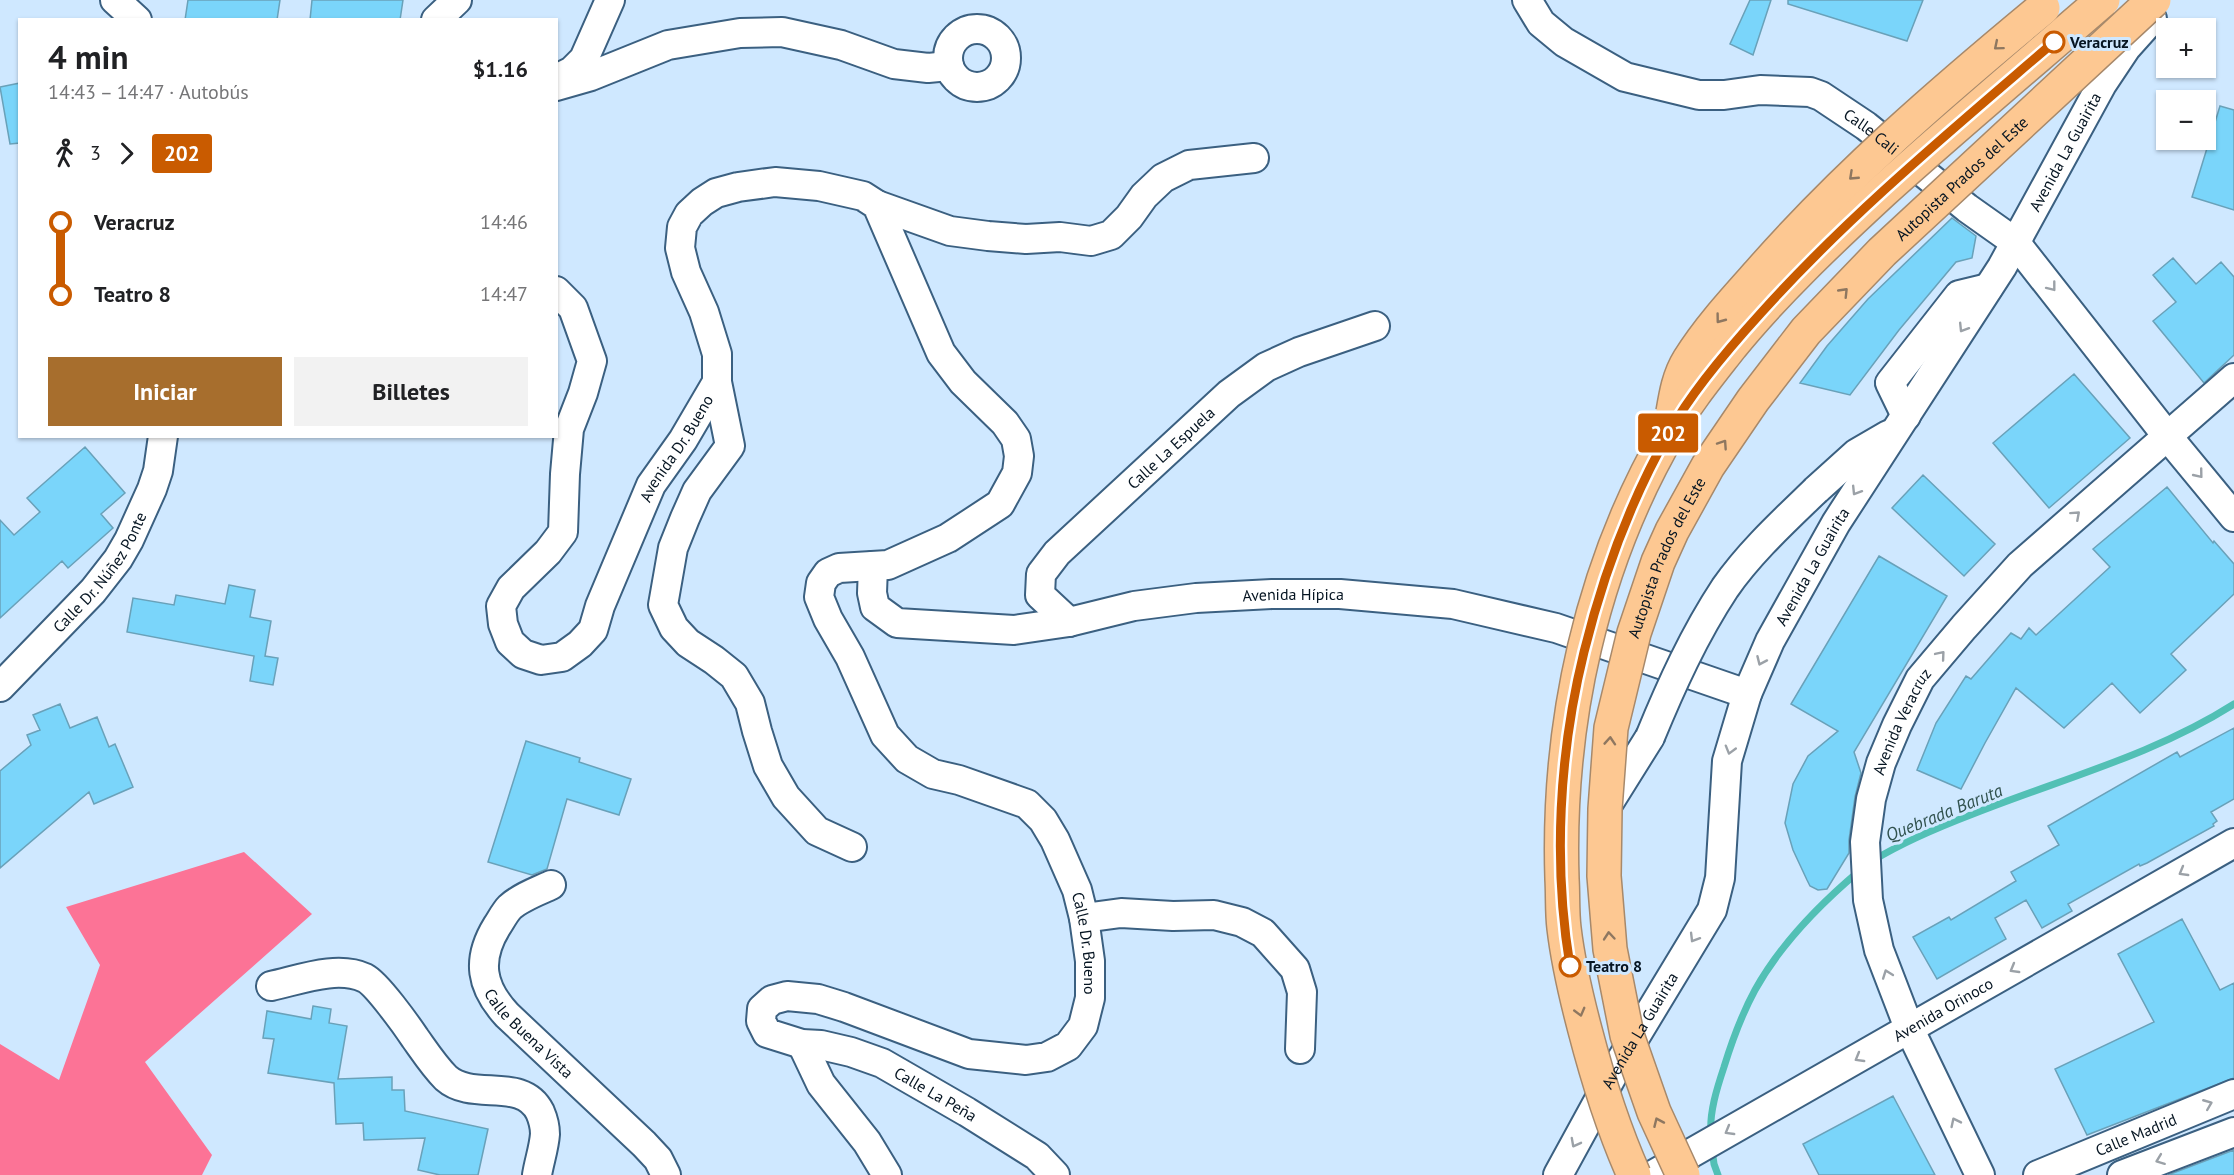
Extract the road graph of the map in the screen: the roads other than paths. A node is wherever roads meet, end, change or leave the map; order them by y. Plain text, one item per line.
1 (115, 0) edge
2 (458, 0) edge
3 (610, 0) edge
4 (1527, 0) edge
5 (2103, 0) edge
6 (2154, 0) edge
7 (2170, 0) edge
8 (2043, 8) dead end
9 (135, 18) edge
10 (438, 18) edge
11 (949, 66) dead end
12 (558, 78) edge
13 (558, 85) edge
14 (1254, 158) dead end
15 (877, 205) junction
16 (2015, 242) junction
17 (558, 293) edge
18 (1375, 326) dead end
19 (2234, 378) edge
20 (717, 382) junction
21 (1902, 422) junction
22 (1671, 429) junction
23 (2168, 437) junction
24 (163, 438) edge
25 (2234, 517) edge
26 (873, 566) junction
27 (1069, 622) junction
28 (0, 687) edge
29 (1747, 694) junction
30 (1605, 809) junction
31 (2234, 843) edge
32 (852, 847) dead end
33 (551, 885) dead end
34 (1084, 918) junction
35 (271, 986) dead end
36 (1909, 1028) junction
37 (802, 1044) junction
38 (1300, 1049) dead end
39 (2234, 1094) edge
40 (2234, 1132) edge
41 (2106, 1147) junction
42 (537, 1175) edge
43 (666, 1175) edge
44 (887, 1175) edge
45 (1055, 1175) edge
46 (1558, 1175) edge
47 (1634, 1175) edge
48 (1653, 1175) edge
49 (1683, 1175) edge
50 (1980, 1175) edge
51 (2038, 1175) edge
52 (2117, 1175) edge
53 (2122, 1175) edge

1 - 9 street
2 - 10 street
3 - 12 street
4 - 16 street, Calle Cali
5 - 22 highway, bridge
30 -> 6 highway, Autopista Prados del Este, bridge
7 - 16 street, Avenida La Guairita
8 -> 22 highway, bridge
11 - 13 street
14 - 15 street, Avenida Dr. Bueno
15 - 20 street, Avenida Dr. Bueno
15 - 26 street
16 - 21 street, Avenida La Guairita
16 -> 23 street, Calle Cali
17 - 20 street, Avenida Dr. Bueno
18 - 27 street, Calle La Espuela
19 - 23 street, Avenida Veracruz
20 - 32 street
21 -> 29 street, Avenida La Guairita
21 - 30 street, bridge
22 -> 47 highway, bridge
23 -> 25 street, Calle Cali
36 -> 23 street, Avenida Veracruz
24 - 28 street, Calle Dr. Núñez Ponte
26 - 27 street, Avenida Hípica
26 - 34 street, Calle Dr. Bueno
27 - 29 street, Avenida Hípica
29 -> 46 street, Avenida La Guairita
49 -> 30 highway, Autopista Prados del Este, bridge
31 -> 36 street, Avenida Orinoco
33 - 43 street, Calle Buena Vista
34 - 37 street, Calle Dr. Bueno
34 - 38 street
35 - 42 street
36 -> 48 street, Avenida Orinoco
50 -> 36 street, Avenida Veracruz
37 - 44 street
37 - 45 street, Calle La Peña
41 -> 39 street, Calle Madrid
40 -> 53 street
41 - 51 street, Calle Madrid
41 - 52 street

